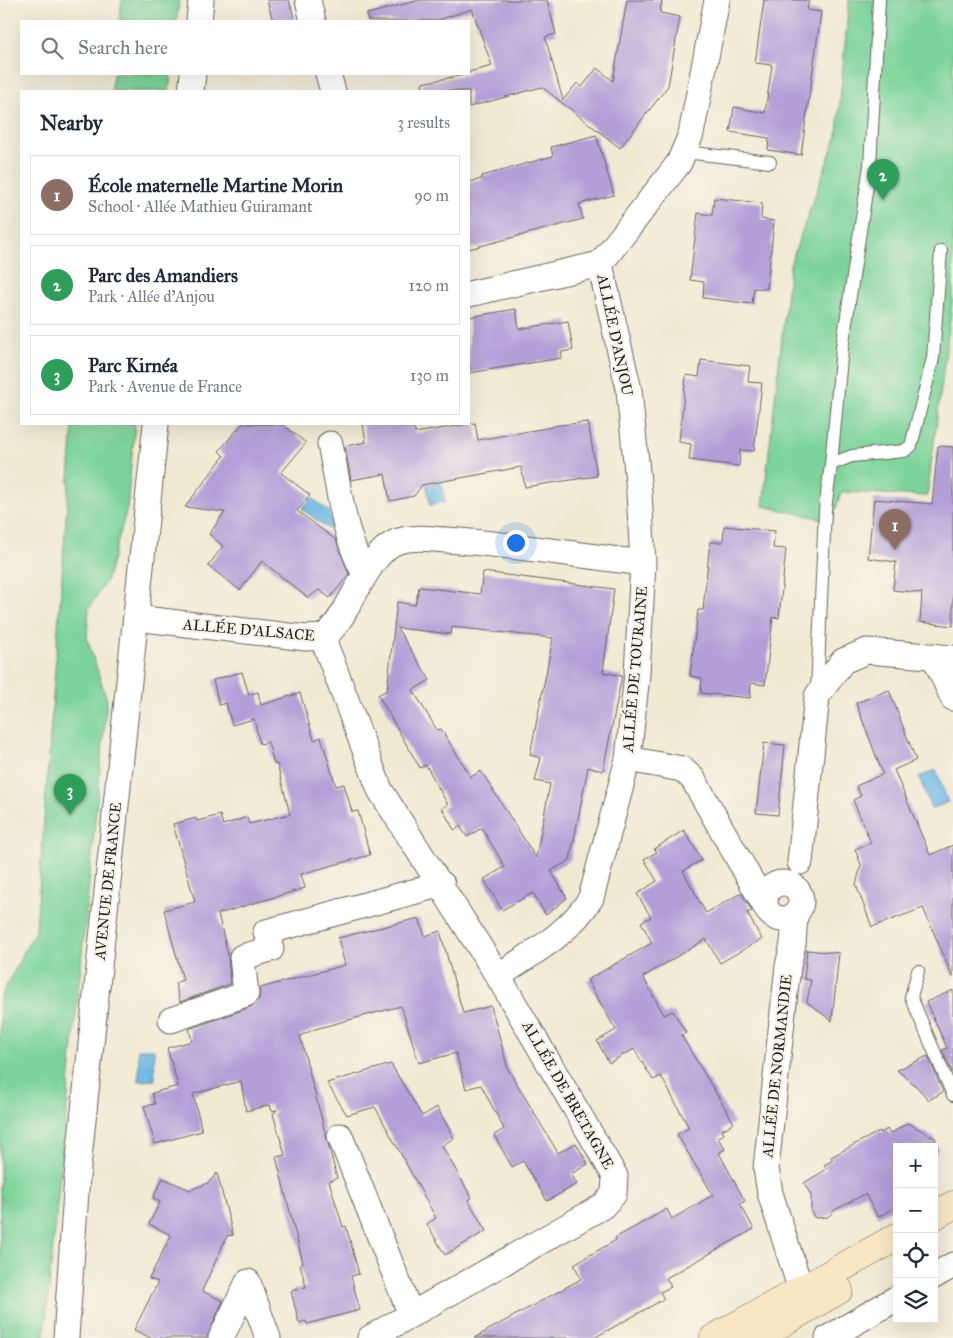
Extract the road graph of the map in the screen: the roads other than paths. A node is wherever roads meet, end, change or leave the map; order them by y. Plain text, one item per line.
1 (201, 0) edge
2 (308, 0) edge
3 (718, 0) edge
4 (879, 0) edge
5 (199, 20) edge
6 (313, 20) edge
7 (193, 75) edge
8 (328, 75) edge
9 (191, 90) edge
10 (333, 90) edge
11 (685, 152) junction
12 (770, 162) dead end
13 (941, 251) dead end
14 (600, 264) junction
15 (470, 294) edge
16 (156, 425) edge
17 (330, 444) dead end
18 (830, 464) junction
19 (639, 492) joint
20 (643, 563) junction
21 (365, 574) junction
22 (136, 618) junction
23 (322, 636) junction
24 (944, 657) edge
25 (817, 696) junction
26 (953, 698) edge
27 (628, 759) junction
28 (442, 884) junction
29 (782, 900) junction
30 (918, 971) dead end
31 (498, 976) junction
32 (171, 1020) dead end
33 (953, 1095) edge
34 (340, 1136) dead end
35 (953, 1205) edge
36 (938, 1214) edge
37 (953, 1224) edge
38 (937, 1233) edge
39 (893, 1240) edge
40 (893, 1259) edge
41 (953, 1265) edge
42 (938, 1274) edge
43 (804, 1300) junction
44 (893, 1300) edge
45 (411, 1315) junction
46 (378, 1336) edge
47 (66, 1338) edge
48 (221, 1338) edge
49 (268, 1338) edge
50 (714, 1338) edge
51 (756, 1338) edge
52 (828, 1338) edge

1 - 5 street
2 - 6 street
3 - 11 street, ALLÉE D'ANJOU
4 - 18 lane
7 - 9 street
8 - 10 street
11 - 12 lane
11 - 14 street, ALLÉE D'ANJOU
13 - 18 lane
14 - 15 street
14 - 19 street, ALLÉE D'ANJOU
16 - 22 street, AVENUE DE FRANCE
17 - 21 street
18 - 25 lane
19 - 20 street, ALLÉE DE TOURAINE
20 - 21 street, ALLÉE D'ALSACE
20 - 27 street, ALLÉE DE TOURAINE
21 - 23 street, ALLÉE D'ALSACE
22 - 23 street, ALLÉE D'ALSACE
22 - 47 street, AVENUE DE FRANCE
23 - 28 street, ALLÉE DE BRETAGNE
24 - 25 street
24 - 26 street
25 - 29 street
27 - 29 street
27 - 31 street, ALLÉE DE TOURAINE
28 - 31 street, ALLÉE DE BRETAGNE
28 - 32 street
29 - 43 street, ALLÉE DE NORMANDIE
30 - 33 lane
31 - 45 street, ALLÉE DE BRETAGNE
34 - 45 street
35 - 36 street
37 - 38 street
39 - 43 street
40 - 43 street
41 - 42 street
43 - 50 street
43 - 51 street
44 - 52 street
45 - 46 street, ALLÉE DE BRETAGNE
48 - 49 street

